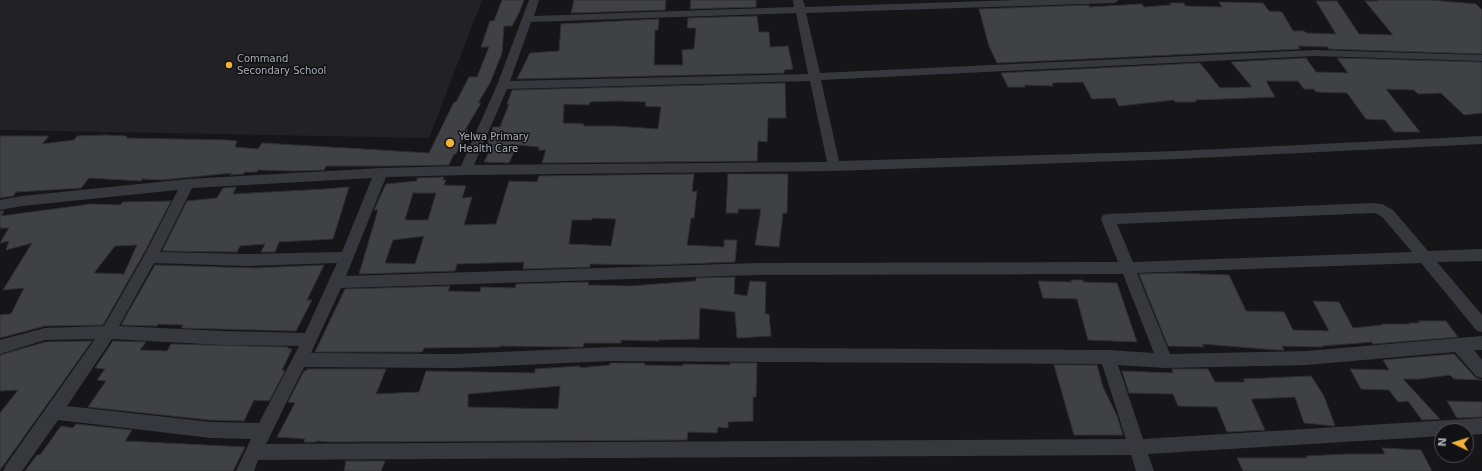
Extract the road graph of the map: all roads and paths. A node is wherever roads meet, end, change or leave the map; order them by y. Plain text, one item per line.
1 (534, 0) edge
2 (1092, 0) edge
3 (1114, 0) edge
4 (799, 5) edge
5 (528, 19) junction
6 (1482, 58) edge
7 (814, 78) junction
8 (503, 85) junction
9 (1482, 140) edge
10 (834, 166) junction
11 (466, 170) junction
12 (381, 173) junction
13 (188, 184) junction
14 (0, 205) edge
15 (1482, 255) edge
16 (347, 256) junction
17 (150, 257) junction
18 (1426, 258) junction
19 (1128, 268) junction
20 (336, 282) junction
21 (1482, 326) edge
22 (108, 332) junction
23 (310, 340) junction
24 (1482, 343) edge
25 (1459, 345) junction
26 (0, 347) edge
27 (1108, 358) junction
28 (299, 360) junction
29 (1165, 361) junction
30 (1482, 371) edge
31 (54, 412) junction
32 (1482, 426) edge
33 (264, 431) junction
34 (1138, 447) junction
35 (253, 452) junction
36 (12, 471) edge
37 (245, 471) edge
38 (1145, 471) edge

1 - 5 street
2 - 3 street
2 - 4 street
4 - 5 street
4 - 7 street
5 - 8 street
6 - 7 street
7 - 8 street
7 - 10 street
8 - 11 street
9 - 10 street
10 - 11 street
11 - 12 street
12 - 13 street
12 - 16 street
13 - 14 street
13 - 17 street
15 - 18 street
16 - 17 street
16 - 20 street
17 - 22 street
18 - 19 street
18 - 19 street
18 - 21 street
19 - 20 street
19 - 29 street
20 - 23 street
22 - 23 street
22 - 26 street
22 - 31 street
23 - 28 street
24 - 25 street
25 - 29 street
25 - 30 street
27 - 28 street
27 - 29 street
27 - 34 street
28 - 33 street
31 - 33 street
31 - 36 street
32 - 34 street
33 - 35 street
34 - 35 street
34 - 38 street
35 - 37 street

